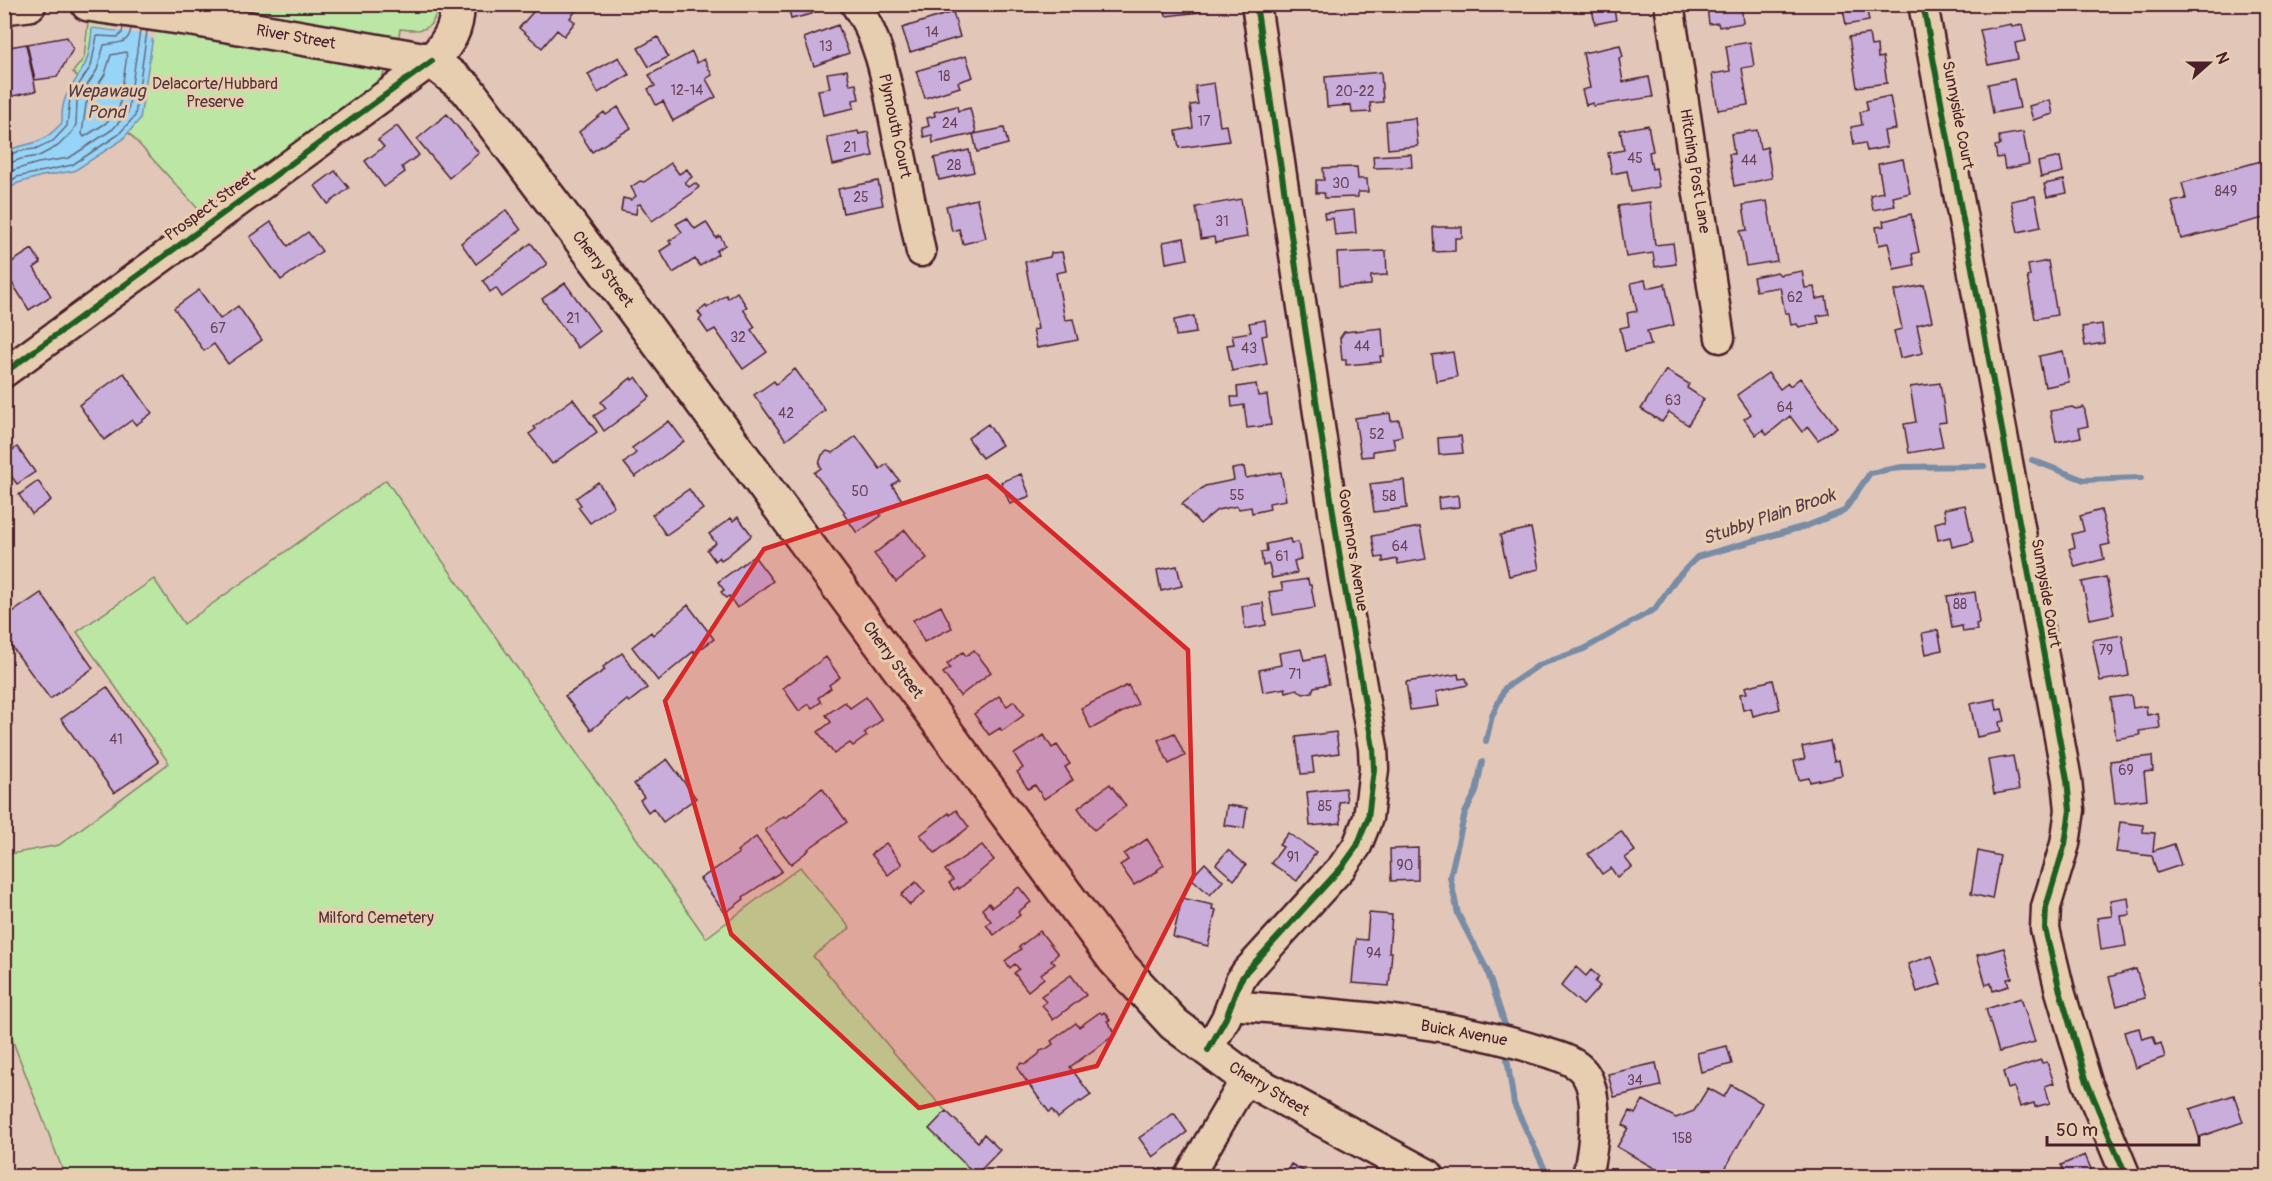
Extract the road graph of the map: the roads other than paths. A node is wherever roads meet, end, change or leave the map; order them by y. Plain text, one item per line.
1 (29, 4) edge
2 (88, 4) edge
3 (855, 4) edge
4 (1256, 4) edge
5 (1669, 4) edge
6 (1923, 4) edge
7 (4, 7) edge
8 (464, 8) edge
9 (191, 14) edge
10 (432, 61) junction
11 (921, 252) dead end
12 (1720, 338) dead end
13 (4, 373) edge
14 (1231, 1005) junction
15 (1208, 1050) junction
16 (1246, 1078) junction
17 (1189, 1176) edge
18 (1427, 1176) edge
19 (1587, 1176) edge
20 (2126, 1176) edge

1 - 7 main road
2 - 9 main road, River Street
3 - 11 street, Plymouth Court
4 - 14 street, Governors Avenue
5 - 12 street, Hitching Post Lane
6 - 20 street, Sunnyside Court
8 - 10 main road
9 - 10 main road, River Street
10 - 13 street, Prospect Street
10 - 15 main road, Cherry Street
14 - 15 street, Governors Avenue
14 - 19 street, Buick Avenue
15 - 16 main road, Cherry Street
16 - 17 street
16 - 18 main road, Cherry Street

